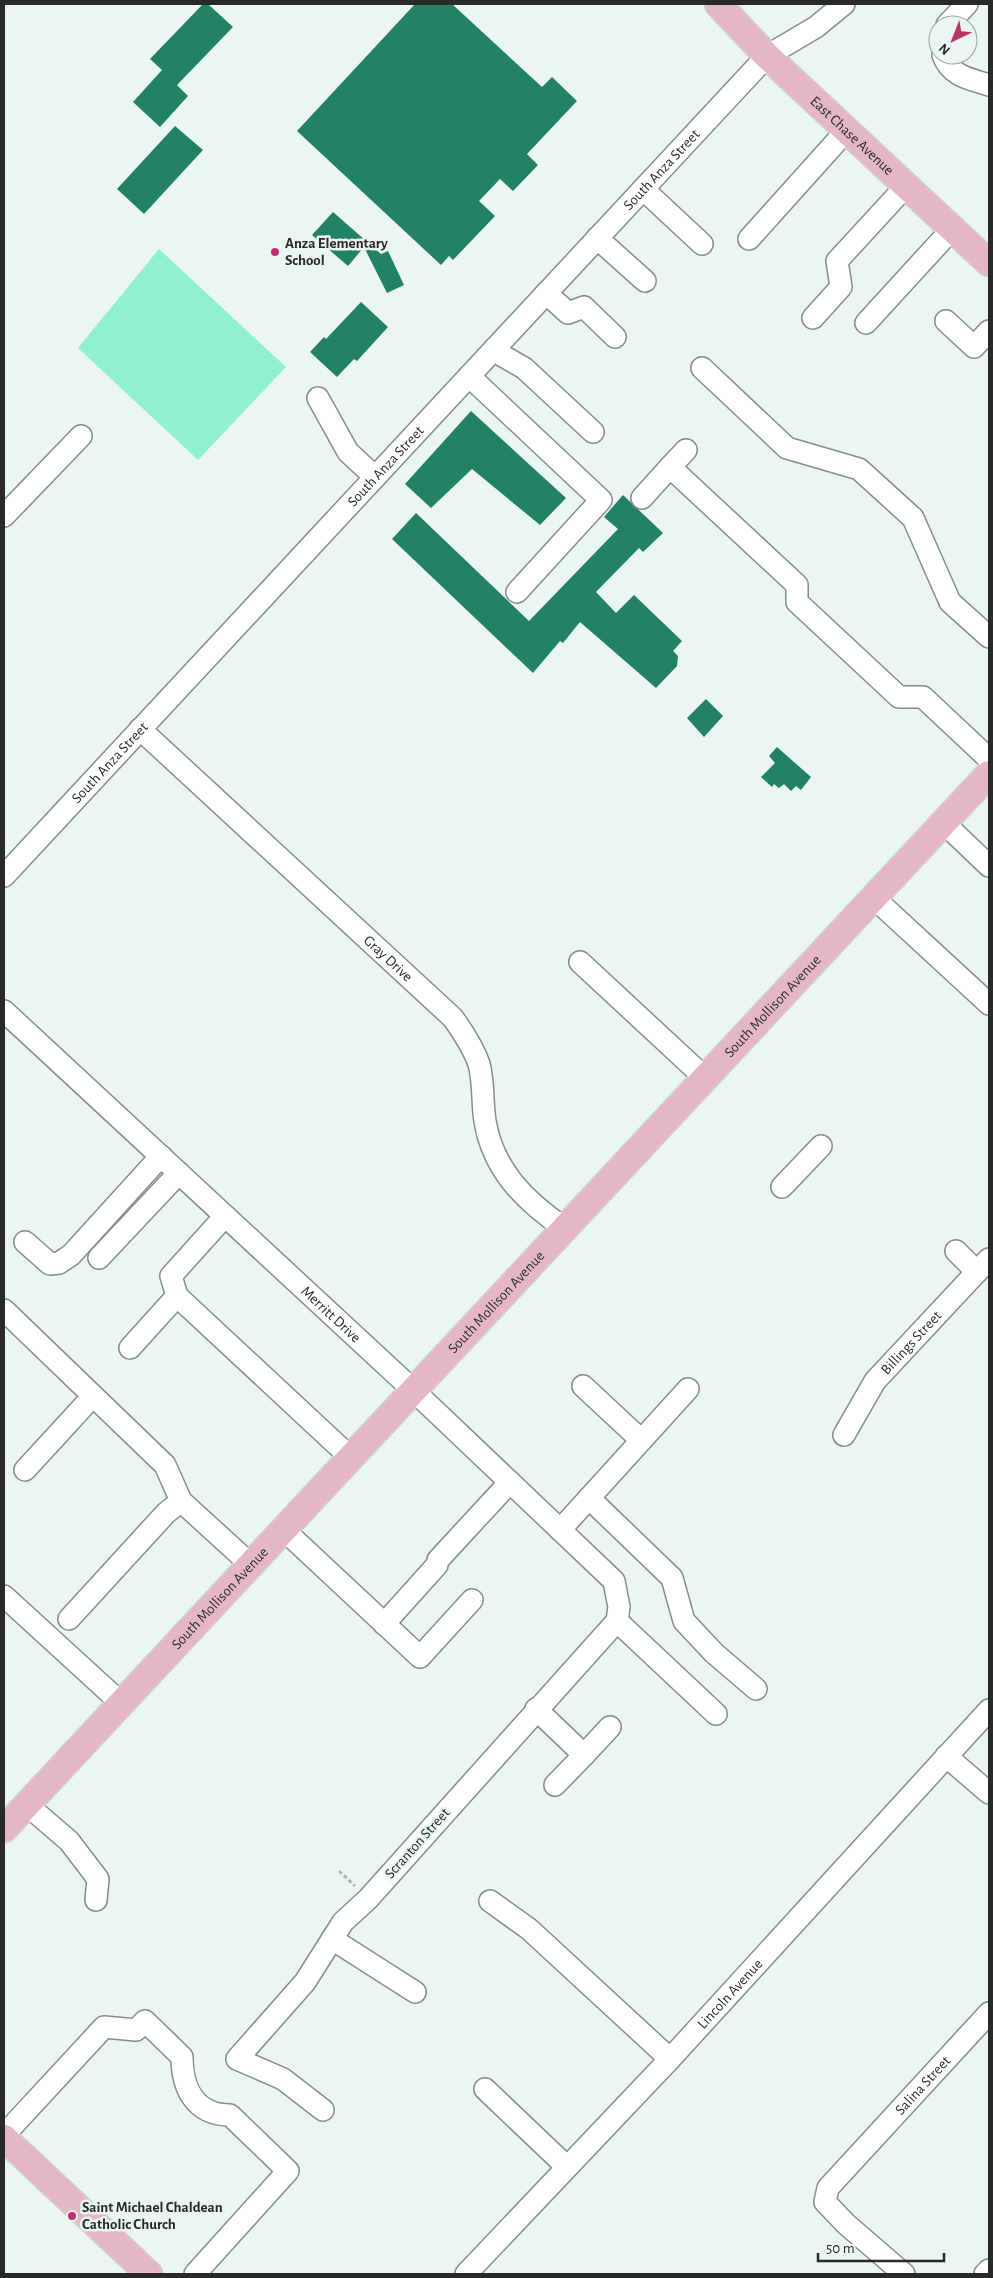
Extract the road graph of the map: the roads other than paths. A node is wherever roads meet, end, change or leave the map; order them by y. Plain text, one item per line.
1 (718, 4) edge
2 (967, 4) edge
3 (841, 5) edge
4 (957, 15) edge
5 (767, 56) junction
6 (948, 65) edge
7 (989, 85) edge
8 (846, 131) junction
9 (906, 186) junction
10 (643, 189) junction
11 (952, 228) junction
12 (597, 238) junction
13 (749, 239) dead end
14 (702, 244) dead end
15 (989, 263) edge
16 (645, 282) dead end
17 (546, 293) junction
18 (813, 318) dead end
19 (946, 322) dead end
20 (866, 323) dead end
21 (989, 331) edge
22 (615, 337) dead end
23 (494, 348) junction
24 (702, 368) dead end
25 (469, 376) junction
26 (318, 398) dead end
27 (593, 432) dead end
28 (81, 436) dead end
29 (686, 450) dead end
30 (670, 467) junction
31 (375, 477) junction
32 (642, 498) dead end
33 (4, 516) edge
34 (518, 592) dead end
35 (989, 637) edge
36 (140, 729) junction
37 (989, 759) edge
38 (989, 774) edge
39 (944, 823) junction
40 (989, 866) edge
41 (4, 876) edge
42 (874, 898) junction
43 (580, 962) dead end
44 (989, 1004) edge
45 (4, 1011) edge
46 (704, 1078) junction
47 (821, 1146) dead end
48 (161, 1156) junction
49 (179, 1173) junction
50 (782, 1187) dead end
51 (225, 1216) junction
52 (564, 1228) junction
53 (25, 1242) dead end
54 (956, 1251) dead end
55 (99, 1258) dead end
56 (983, 1266) edge
57 (177, 1296) junction
58 (4, 1310) edge
59 (130, 1348) dead end
60 (583, 1386) dead end
61 (688, 1389) dead end
62 (413, 1390) junction
63 (93, 1396) junction
64 (844, 1435) dead end
65 (641, 1440) junction
66 (350, 1457) junction
67 (25, 1470) dead end
68 (510, 1482) junction
69 (589, 1498) junction
70 (181, 1501) junction
71 (283, 1530) junction
72 (560, 1530) junction
73 (250, 1564) junction
74 (4, 1596) edge
75 (472, 1600) dead end
76 (69, 1619) dead end
77 (384, 1624) junction
78 (612, 1628) junction
79 (756, 1689) dead end
80 (121, 1703) junction
81 (536, 1710) junction
82 (989, 1710) edge
83 (716, 1714) dead end
84 (610, 1727) dead end
85 (584, 1755) junction
86 (946, 1756) junction
87 (555, 1785) dead end
88 (989, 1793) edge
89 (26, 1804) junction
90 (4, 1829) edge
91 (96, 1900) dead end
92 (490, 1901) dead end
93 (332, 1939) junction
94 (415, 1992) dead end
95 (989, 2013) edge
96 (670, 2060) junction
97 (485, 2089) dead end
98 (323, 2110) dead end
99 (4, 2137) edge
100 (567, 2167) junction
101 (989, 2270) edge
102 (149, 2274) edge
103 (195, 2274) edge
104 (466, 2274) edge
105 (904, 2274) edge
106 (985, 2274) edge

1 - 5 main road, East Chase Avenue
2 - 4 street
3 - 5 street, South Anza Street
5 - 8 main road, East Chase Avenue
5 - 10 street, South Anza Street
6 - 7 street
8 - 9 main road, East Chase Avenue
8 - 13 street
9 - 11 main road, East Chase Avenue
9 - 18 street
10 - 12 street, South Anza Street
10 - 14 street
11 - 15 main road, East Chase Avenue
11 - 20 street
12 - 16 street
12 - 17 street, South Anza Street
17 - 22 street
17 - 23 street, South Anza Street
19 - 21 street
23 - 25 street, South Anza Street
23 - 27 street
24 - 35 street
25 - 31 street, South Anza Street
25 - 34 street
26 - 31 street
28 - 33 street
29 - 30 street
30 - 32 street
30 - 37 street
31 - 36 street, South Anza Street
36 - 41 street, South Anza Street
36 - 52 street, Gray Drive
38 - 39 main road, South Mollison Avenue
39 - 40 street
39 - 42 main road, South Mollison Avenue
42 - 44 street
42 - 46 main road, South Mollison Avenue
43 - 46 street
45 - 48 street, Merritt Drive
46 - 52 main road, South Mollison Avenue
47 - 50 street
48 - 49 street, Merritt Drive
48 - 53 street
49 - 51 street, Merritt Drive
49 - 55 street
51 - 57 street
51 - 62 street, Merritt Drive
52 - 62 main road, South Mollison Avenue
54 - 56 street
56 - 64 street, Billings Street
57 - 59 street
57 - 66 street
58 - 63 street
60 - 65 street
61 - 65 street
62 - 66 main road, South Mollison Avenue
62 - 68 street, Merritt Drive
63 - 67 street
63 - 70 street
65 - 69 street
66 - 71 main road, South Mollison Avenue
68 - 72 street, Merritt Drive
68 - 77 street
69 - 72 street
69 - 79 street
70 - 73 street
70 - 76 street
71 - 73 main road, South Mollison Avenue
71 - 77 street
72 - 78 street, Merritt Drive
73 - 80 main road, South Mollison Avenue
74 - 80 street
75 - 77 street
78 - 81 street, Scranton Street
78 - 83 street
80 - 89 main road, South Mollison Avenue
81 - 85 street
81 - 93 street, Scranton Street
82 - 86 street, Lincoln Avenue
84 - 85 street
85 - 87 street
86 - 88 street
86 - 96 street, Lincoln Avenue
89 - 90 main road, South Mollison Avenue
89 - 91 street
92 - 96 street
93 - 94 street
93 - 98 street, Scranton Street
95 - 105 street, Salina Street
96 - 100 street, Lincoln Avenue
97 - 100 street
99 - 102 main road
99 - 103 street
100 - 104 street, Lincoln Avenue
101 - 106 street

